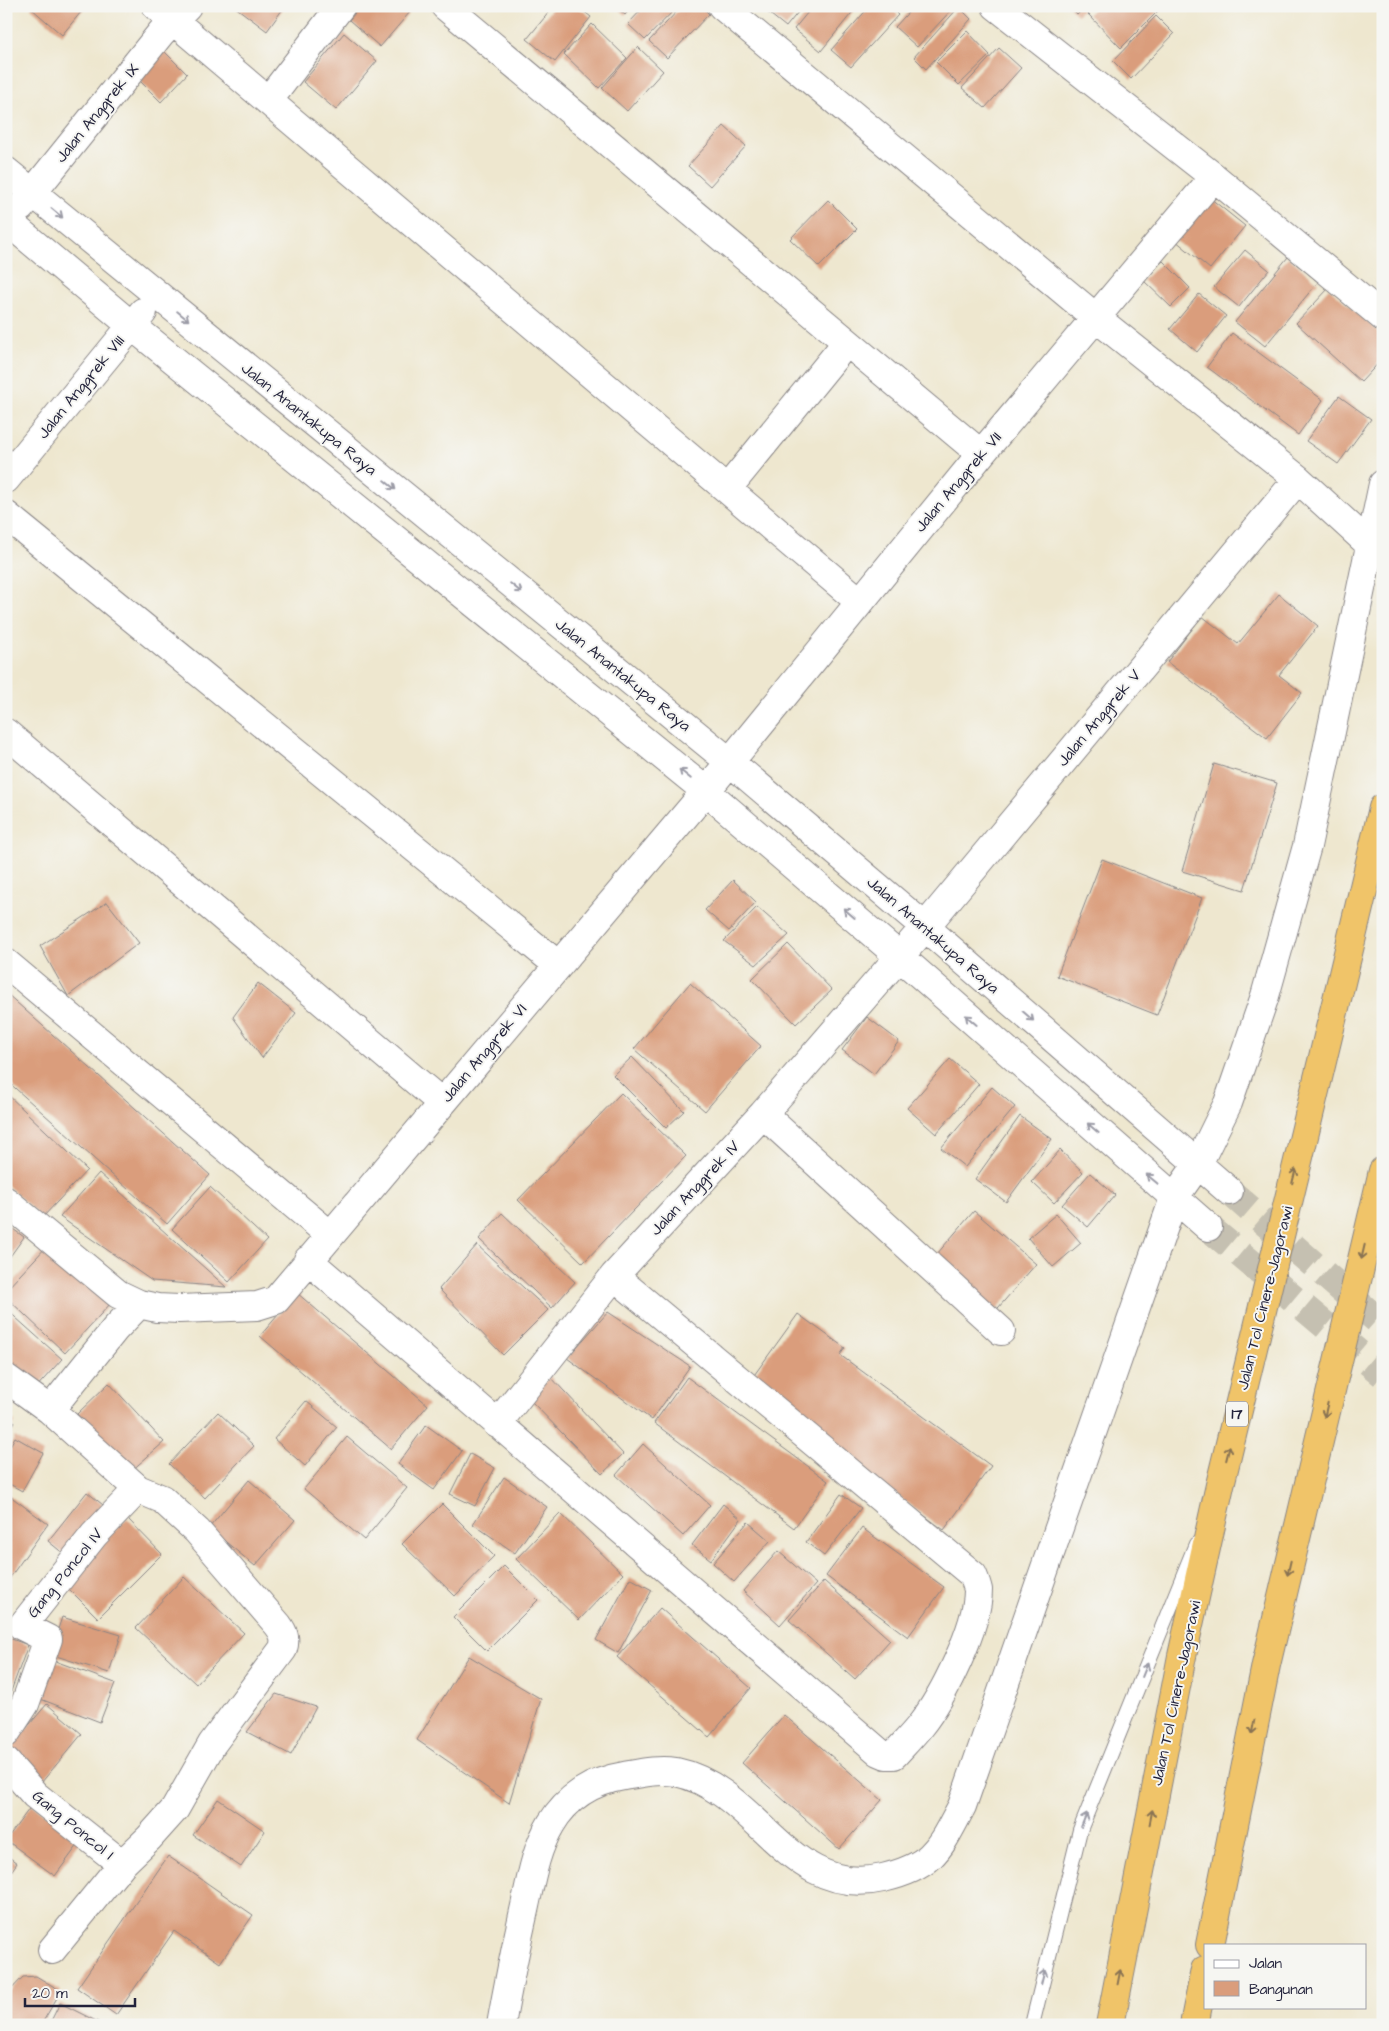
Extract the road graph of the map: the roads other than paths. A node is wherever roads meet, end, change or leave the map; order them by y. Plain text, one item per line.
1 (341, 6) edge
2 (445, 6) edge
3 (722, 6) edge
4 (996, 6) edge
5 (172, 11) edge
6 (268, 101) junction
7 (6, 171) edge
8 (1214, 177) junction
9 (32, 192) junction
10 (8, 221) edge
11 (156, 295) junction
12 (1095, 317) junction
13 (1383, 317) edge
14 (132, 326) junction
15 (847, 342) junction
16 (981, 454) junction
17 (6, 479) edge
18 (1298, 479) junction
19 (1383, 484) edge
20 (727, 489) junction
21 (6, 515) edge
22 (1368, 544) junction
23 (859, 601) junction
24 (6, 733) edge
25 (730, 762) junction
26 (706, 791) junction
27 (1383, 808) edge
28 (925, 927) junction
29 (899, 956) junction
30 (6, 963) edge
31 (558, 965) junction
32 (442, 1103) junction
33 (763, 1114) junction
34 (1198, 1164) junction
35 (1383, 1171) edge
36 (1229, 1191) tunnel mouth
37 (1174, 1198) junction
38 (6, 1201) edge
39 (1208, 1227) tunnel mouth
40 (330, 1235) junction
41 (308, 1260) junction
42 (614, 1276) junction
43 (139, 1304) junction
44 (1001, 1331) dead end
45 (6, 1378) edge
46 (50, 1410) junction
47 (497, 1424) junction
48 (1220, 1486) junction
49 (138, 1489) junction
50 (14, 1625) edge
51 (6, 1733) edge
52 (6, 1762) edge
53 (122, 1864) junction
54 (1210, 1944) edge
55 (52, 1950) dead end
56 (1204, 1975) edge
57 (501, 2025) edge
58 (1032, 2025) edge
59 (1110, 2025) edge
60 (1194, 2025) edge

1 - 6 street
2 - 15 street
3 - 12 street
4 - 8 street
5 - 6 street
5 - 9 street, Jalan Anggrek IX
6 - 20 street
7 - 9 street, Jalan Anantakupa Raya
8 - 12 street, Jalan Anggrek VII
8 - 13 street
9 - 10 street, Jalan Anggrek IX
9 -> 11 street, Jalan Anantakupa Raya
10 - 14 street
11 - 14 street, Jalan Anggrek VIII
11 -> 25 street, Jalan Anantakupa Raya
12 - 16 street, Jalan Anggrek VII
12 - 18 street
14 - 17 street, Jalan Anggrek VIII
26 -> 14 street
15 - 16 street
15 - 20 street
16 - 23 street, Jalan Anggrek VII
18 - 22 street
18 - 28 street, Jalan Anggrek V
19 - 22 street
20 - 23 street
21 - 31 street
22 - 34 street
23 - 25 street, Jalan Anggrek VII
24 - 32 street
25 - 26 street, Jalan Anggrek VII
25 - 28 street, Jalan Anantakupa Raya
29 -> 26 street
26 - 31 street, Jalan Anggrek VI
48 -> 27 highway, Jalan Tol Cinere–Jagorawi / 17
28 - 29 street, Jalan Anggrek V
28 -> 34 street, Jalan Anantakupa Raya
29 - 33 street, Jalan Anggrek IV
37 -> 29 street
30 - 40 street
31 - 32 street, Jalan Anggrek VI
32 - 40 street, Jalan Anggrek VI
33 - 42 street, Jalan Anggrek IV
33 - 44 street
34 - 36 street, Jalan Anantakupa Raya
34 - 37 street
35 -> 54 highway
37 - 39 street
37 - 57 street
38 - 43 street
40 - 41 street, Jalan Anggrek VI
41 - 43 street, Jalan Anggrek VI
41 - 47 street
42 - 47 street, Jalan Anggrek IV
42 - 47 street
43 - 46 street
45 - 46 street
46 - 49 street
58 -> 48 lane
59 -> 48 highway, Jalan Tol Cinere–Jagorawi / 17
49 - 50 street, Gang Poncol IV
49 - 53 street
50 - 51 street, Gang Poncol IV
52 - 53 street, Gang Poncol I
53 - 55 street
56 - 60 highway

